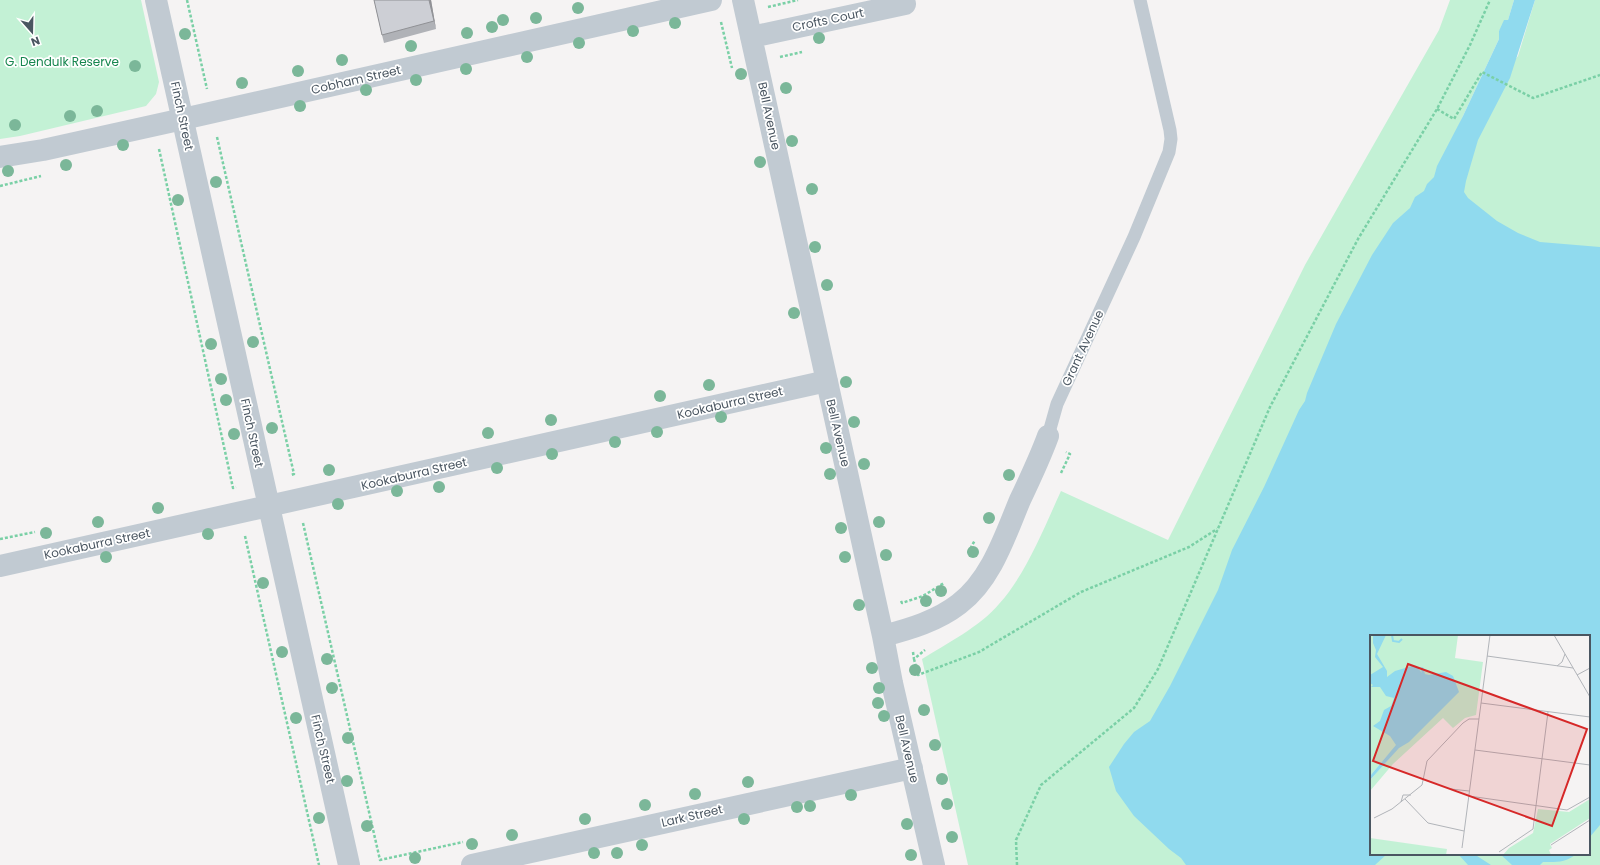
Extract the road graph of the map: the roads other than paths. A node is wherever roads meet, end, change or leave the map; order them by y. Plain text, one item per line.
1 (156, 0) edge
2 (711, 0) edge
3 (743, 0) edge
4 (1140, 0) edge
5 (904, 4) dead end
6 (751, 37) junction
7 (183, 119) junction
8 (0, 157) edge
9 (827, 381) junction
10 (1047, 439) joint
11 (268, 507) junction
12 (0, 566) edge
13 (883, 636) junction
14 (912, 768) junction
15 (349, 865) edge
16 (472, 865) edge
17 (934, 865) edge

1 - 7 street, Finch Street
2 - 7 street, Cobham Street
3 - 6 street, Bell Avenue
4 - 10 lane, Grant Avenue
5 - 6 street, Crofts Court
6 - 9 street, Bell Avenue
7 - 8 street, Cobham Street
7 - 11 street, Finch Street
9 - 11 street, Kookaburra Street
9 - 13 street, Bell Avenue
10 - 13 street, Grant Avenue
11 - 12 street, Kookaburra Street
11 - 15 street, Finch Street
13 - 14 street, Bell Avenue
14 - 16 street, Lark Street
14 - 17 street, Bell Avenue

